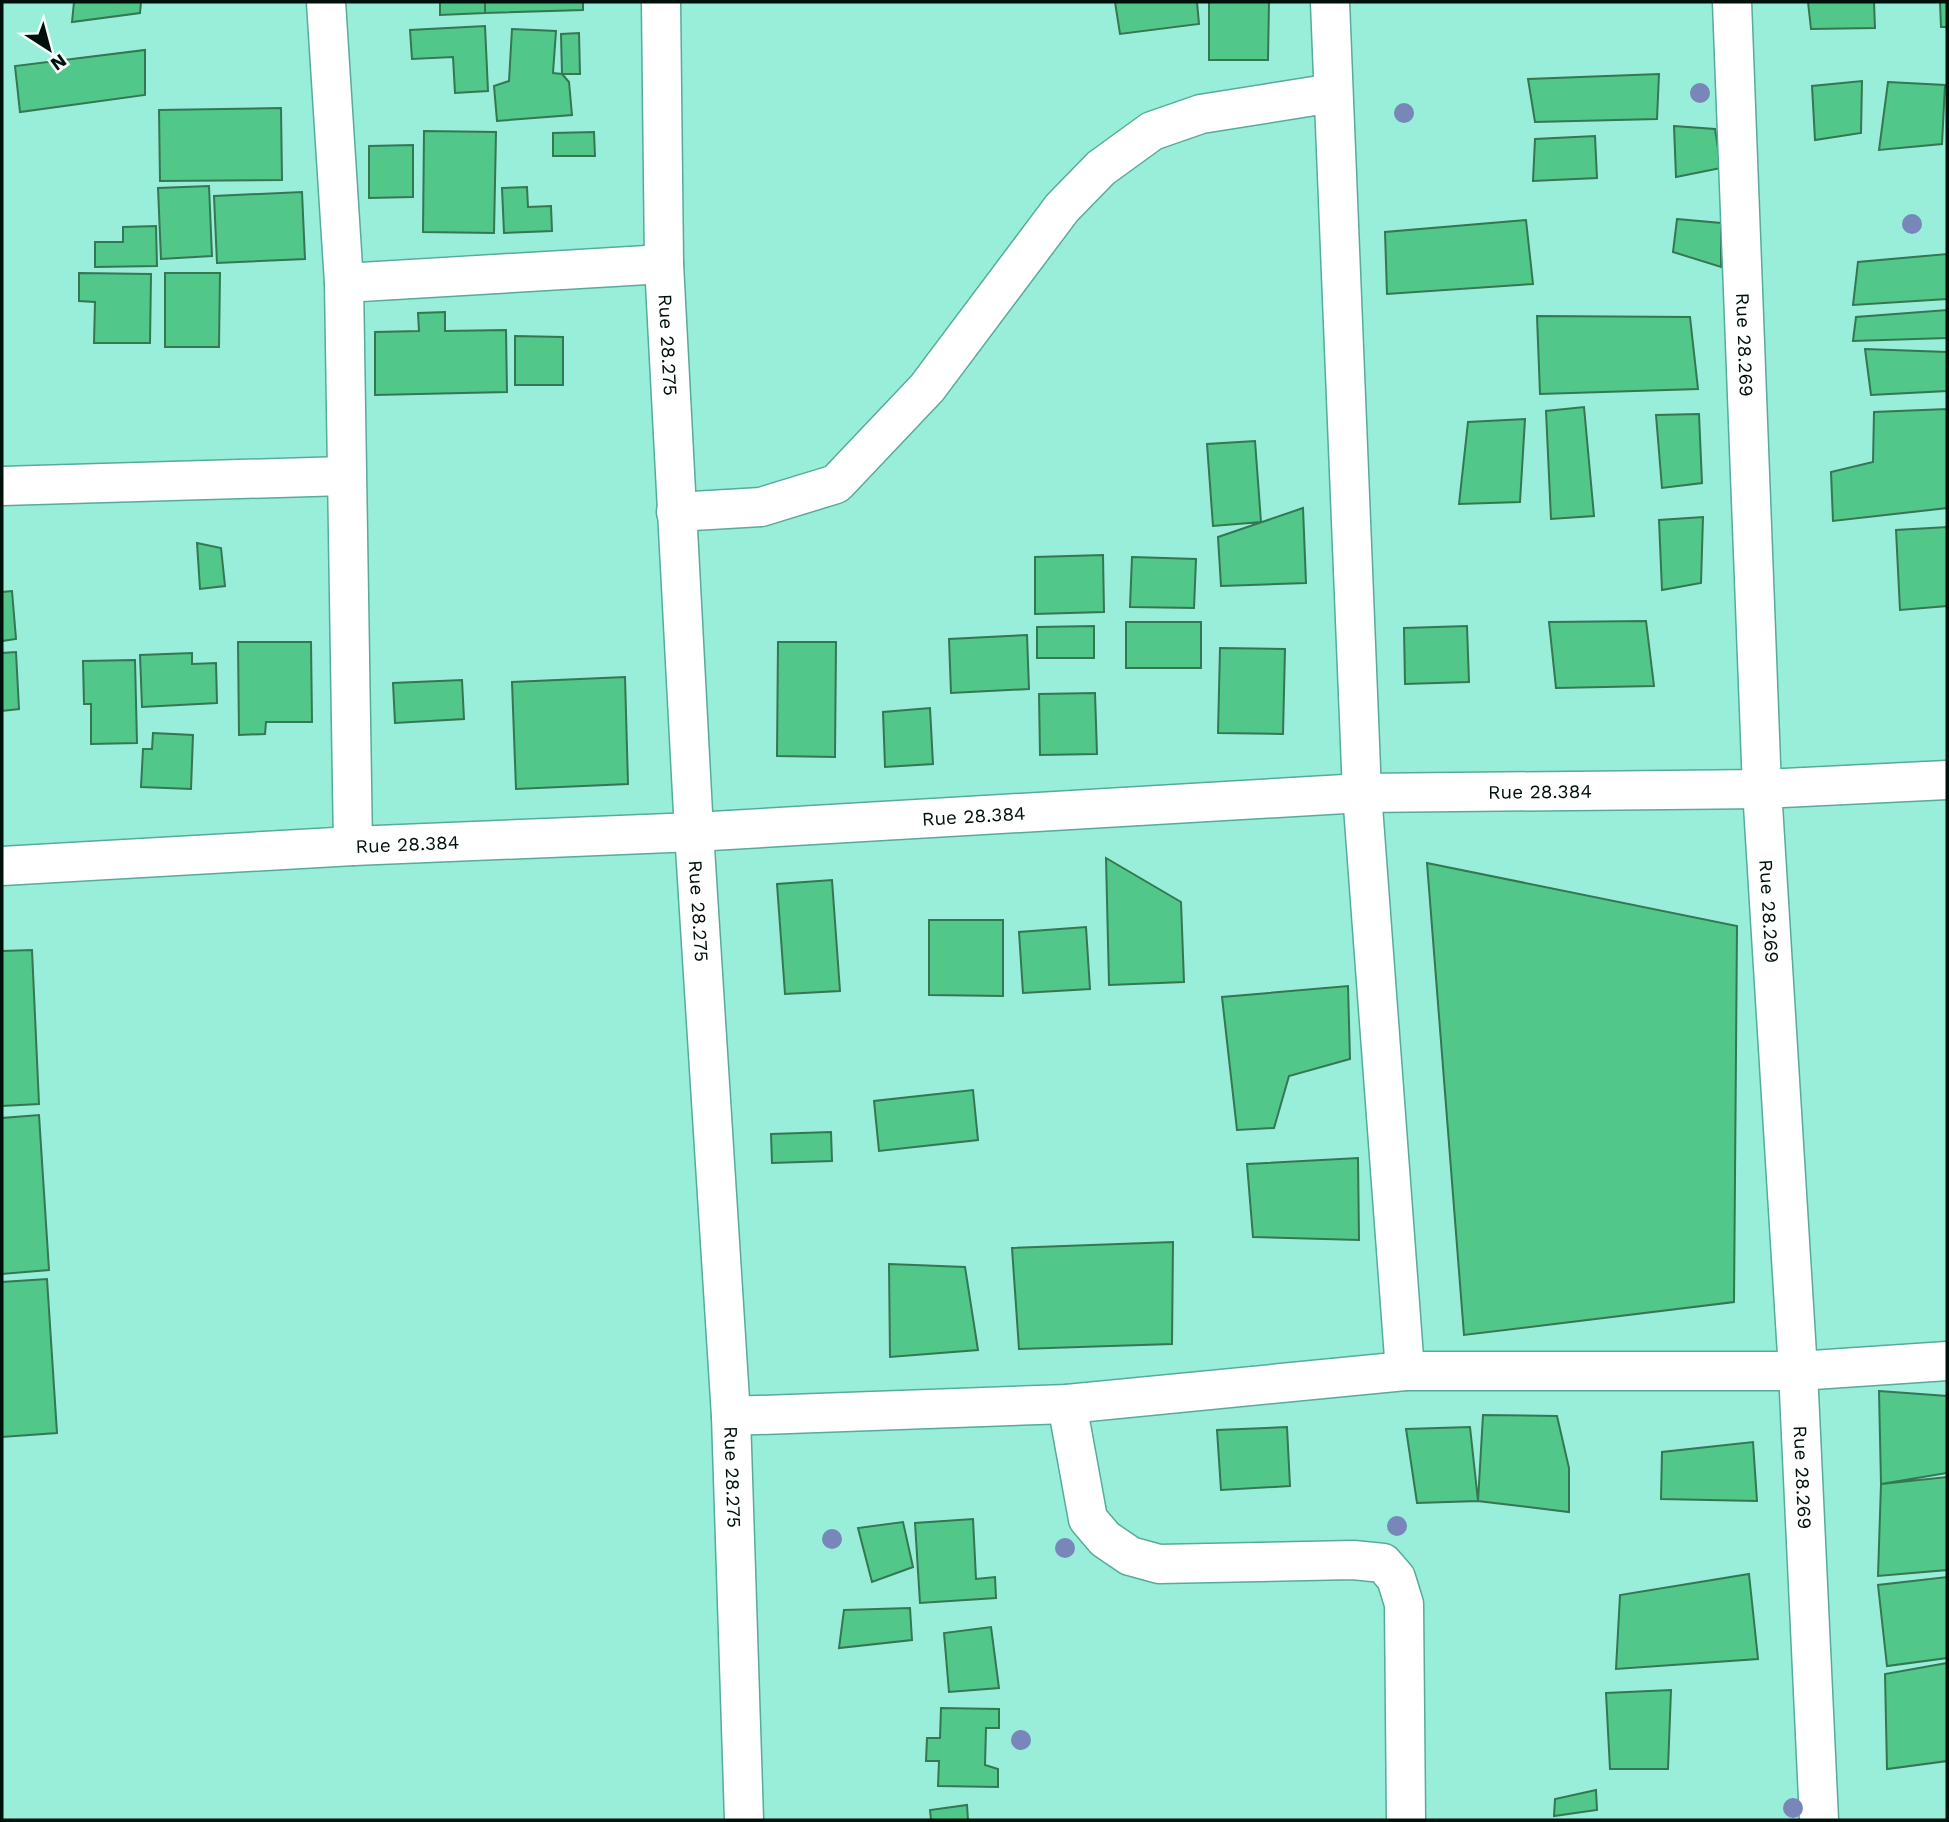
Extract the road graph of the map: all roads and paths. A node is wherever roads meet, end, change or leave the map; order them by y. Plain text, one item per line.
1 (326, 2) edge
2 (661, 2) edge
3 (1330, 2) edge
4 (1732, 2) edge
5 (1333, 93) junction
6 (664, 264) junction
7 (344, 283) junction
8 (345, 476) junction
9 (2, 486) edge
10 (676, 512) junction
11 (1947, 780) edge
12 (1762, 789) junction
13 (1362, 793) junction
14 (694, 832) junction
15 (353, 846) junction
16 (2, 866) edge
17 (1947, 1361) edge
18 (1405, 1371) junction
19 (1798, 1371) junction
20 (1067, 1404) junction
21 (731, 1416) junction
22 (744, 1820) edge
23 (1406, 1820) edge
24 (1819, 1820) edge

1 - 7 street
2 - 6 street, Rue 28.275
3 - 5 street
4 - 12 street, Rue 28.269
5 - 10 street
5 - 13 street
6 - 7 street
6 - 10 street, Rue 28.275
7 - 8 street
8 - 9 street
8 - 15 street
10 - 14 street, Rue 28.275
11 - 12 street, Rue 28.384
12 - 13 street, Rue 28.384
12 - 19 street, Rue 28.269
13 - 14 street, Rue 28.384
13 - 18 street
14 - 15 street, Rue 28.384
14 - 21 street, Rue 28.275
15 - 16 street, Rue 28.384
17 - 19 street
18 - 19 street
18 - 20 street
19 - 24 street, Rue 28.269
20 - 21 street
20 - 23 street
21 - 22 street, Rue 28.275

